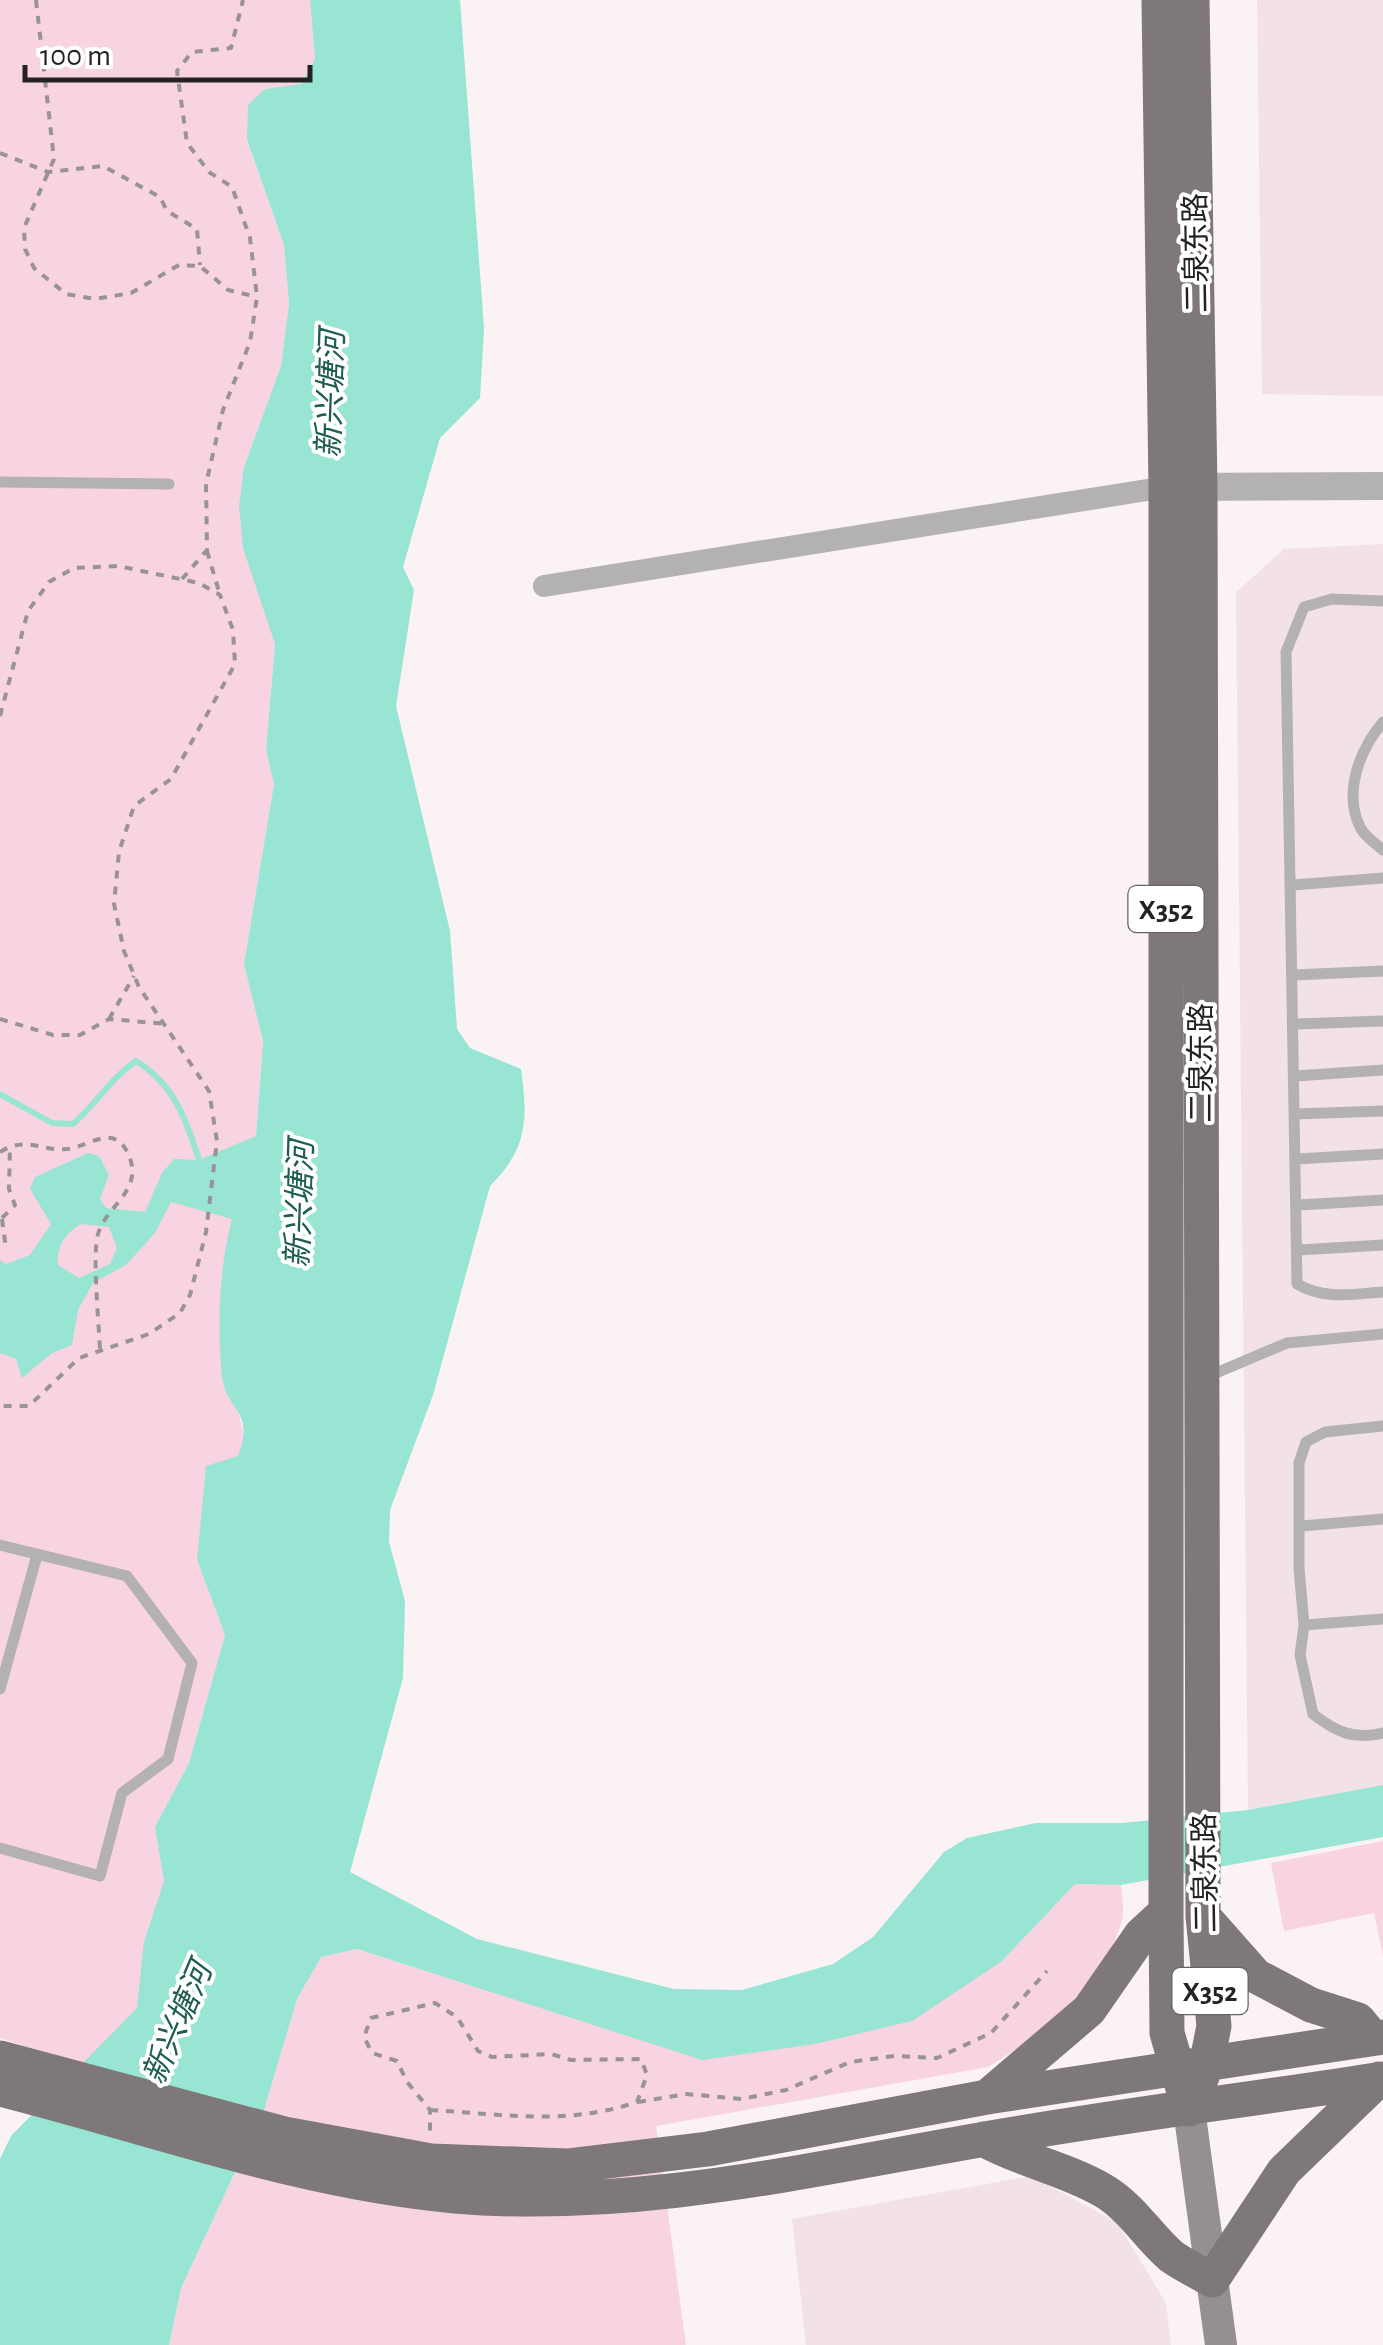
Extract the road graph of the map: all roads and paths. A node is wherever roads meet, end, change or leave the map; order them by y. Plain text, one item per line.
1 (36, 0) edge
2 (244, 0) edge
3 (1159, 0) edge
4 (1192, 0) edge
5 (0, 152) edge
6 (48, 172) junction
7 (200, 266) junction
8 (258, 297) junction
9 (0, 482) edge
10 (170, 484) dead end
11 (1383, 486) edge
12 (1183, 487) junction
13 (207, 550) junction
14 (182, 578) junction
15 (544, 586) dead end
16 (220, 595) junction
17 (1383, 601) edge
18 (0, 716) edge
19 (1383, 722) edge
20 (1383, 850) edge
21 (1383, 878) edge
22 (1293, 885) junction
23 (1383, 971) edge
24 (1293, 975) junction
25 (134, 976) junction
26 (109, 1019) junction
27 (0, 1020) edge
28 (1383, 1020) edge
29 (166, 1024) junction
30 (1296, 1024) junction
31 (1383, 1070) edge
32 (1296, 1076) junction
33 (1383, 1111) edge
34 (1296, 1114) junction
35 (10, 1146) junction
36 (0, 1152) edge
37 (1383, 1154) edge
38 (1297, 1159) junction
39 (1383, 1200) edge
40 (1299, 1205) junction
41 (1, 1218) edge
42 (1383, 1245) edge
43 (6, 1248) dead end
44 (1299, 1250) junction
45 (1383, 1292) edge
46 (1383, 1334) edge
47 (100, 1350) junction
48 (1201, 1380) junction
49 (0, 1406) edge
50 (1383, 1426) edge
51 (1383, 1519) edge
52 (1302, 1526) junction
53 (0, 1545) edge
54 (38, 1555) junction
55 (1383, 1619) edge
56 (1304, 1624) junction
57 (0, 1689) edge
58 (1383, 1733) edge
59 (0, 1848) edge
60 (1166, 1894) junction
61 (1203, 1916) junction
62 (1047, 1971) dead end
63 (1378, 2038) edge
64 (1191, 2068) junction
65 (10, 2077) edge
66 (1381, 2079) edge
67 (988, 2097) junction
68 (637, 2102) junction
69 (1189, 2109) junction
70 (430, 2110) junction
71 (983, 2139) junction
72 (430, 2140) dead end
73 (1212, 2280) junction
74 (1221, 2345) edge

1 - 6 path
2 - 8 path
3 - 12 main road, 二泉东路 / X352
4 - 12 main road, 二泉东路 / X352
5 - 6 path
6 - 7 path
6 - 7 path
7 - 8 path
8 - 13 path
9 - 10 lane
11 - 12 street
12 - 15 street
12 - 48 main road, 二泉东路 / X352
12 - 60 main road, 二泉东路 / X352
13 - 14 path
13 - 16 path
14 - 16 path
14 - 18 path
16 - 25 path
17 - 22 lane
19 - 20 lane
21 - 22 lane
22 - 24 lane
23 - 24 lane
24 - 30 lane
25 - 26 path
25 - 29 path
26 - 27 path
26 - 29 path
28 - 30 lane
29 - 47 path
30 - 32 lane
31 - 32 lane
32 - 34 lane
33 - 34 lane
34 - 38 lane
35 - 36 path
35 - 41 path
35 - 47 path
37 - 38 lane
38 - 40 lane
39 - 40 lane
40 - 44 lane
41 - 43 path
42 - 44 lane
44 - 45 lane
46 - 48 lane
47 - 49 path
48 - 61 main road, 二泉东路 / X352
50 - 52 lane
51 - 52 lane
52 - 56 lane
53 - 54 lane
54 - 57 lane
54 - 59 lane
55 - 56 lane
56 - 58 lane
60 - 64 main road, 二泉东路 / X352
60 - 67 main road
61 - 63 main road
61 - 64 main road, 二泉东路 / X352
62 - 68 path
63 - 64 main road
64 - 67 main road
64 - 69 main road, 二泉东路 / X352
65 - 67 main road
65 - 71 main road
66 - 69 main road
66 - 73 main road
68 - 70 path
68 - 70 path
69 - 71 main road
69 - 73 main road
70 - 72 path
71 - 73 main road
73 - 74 main road

